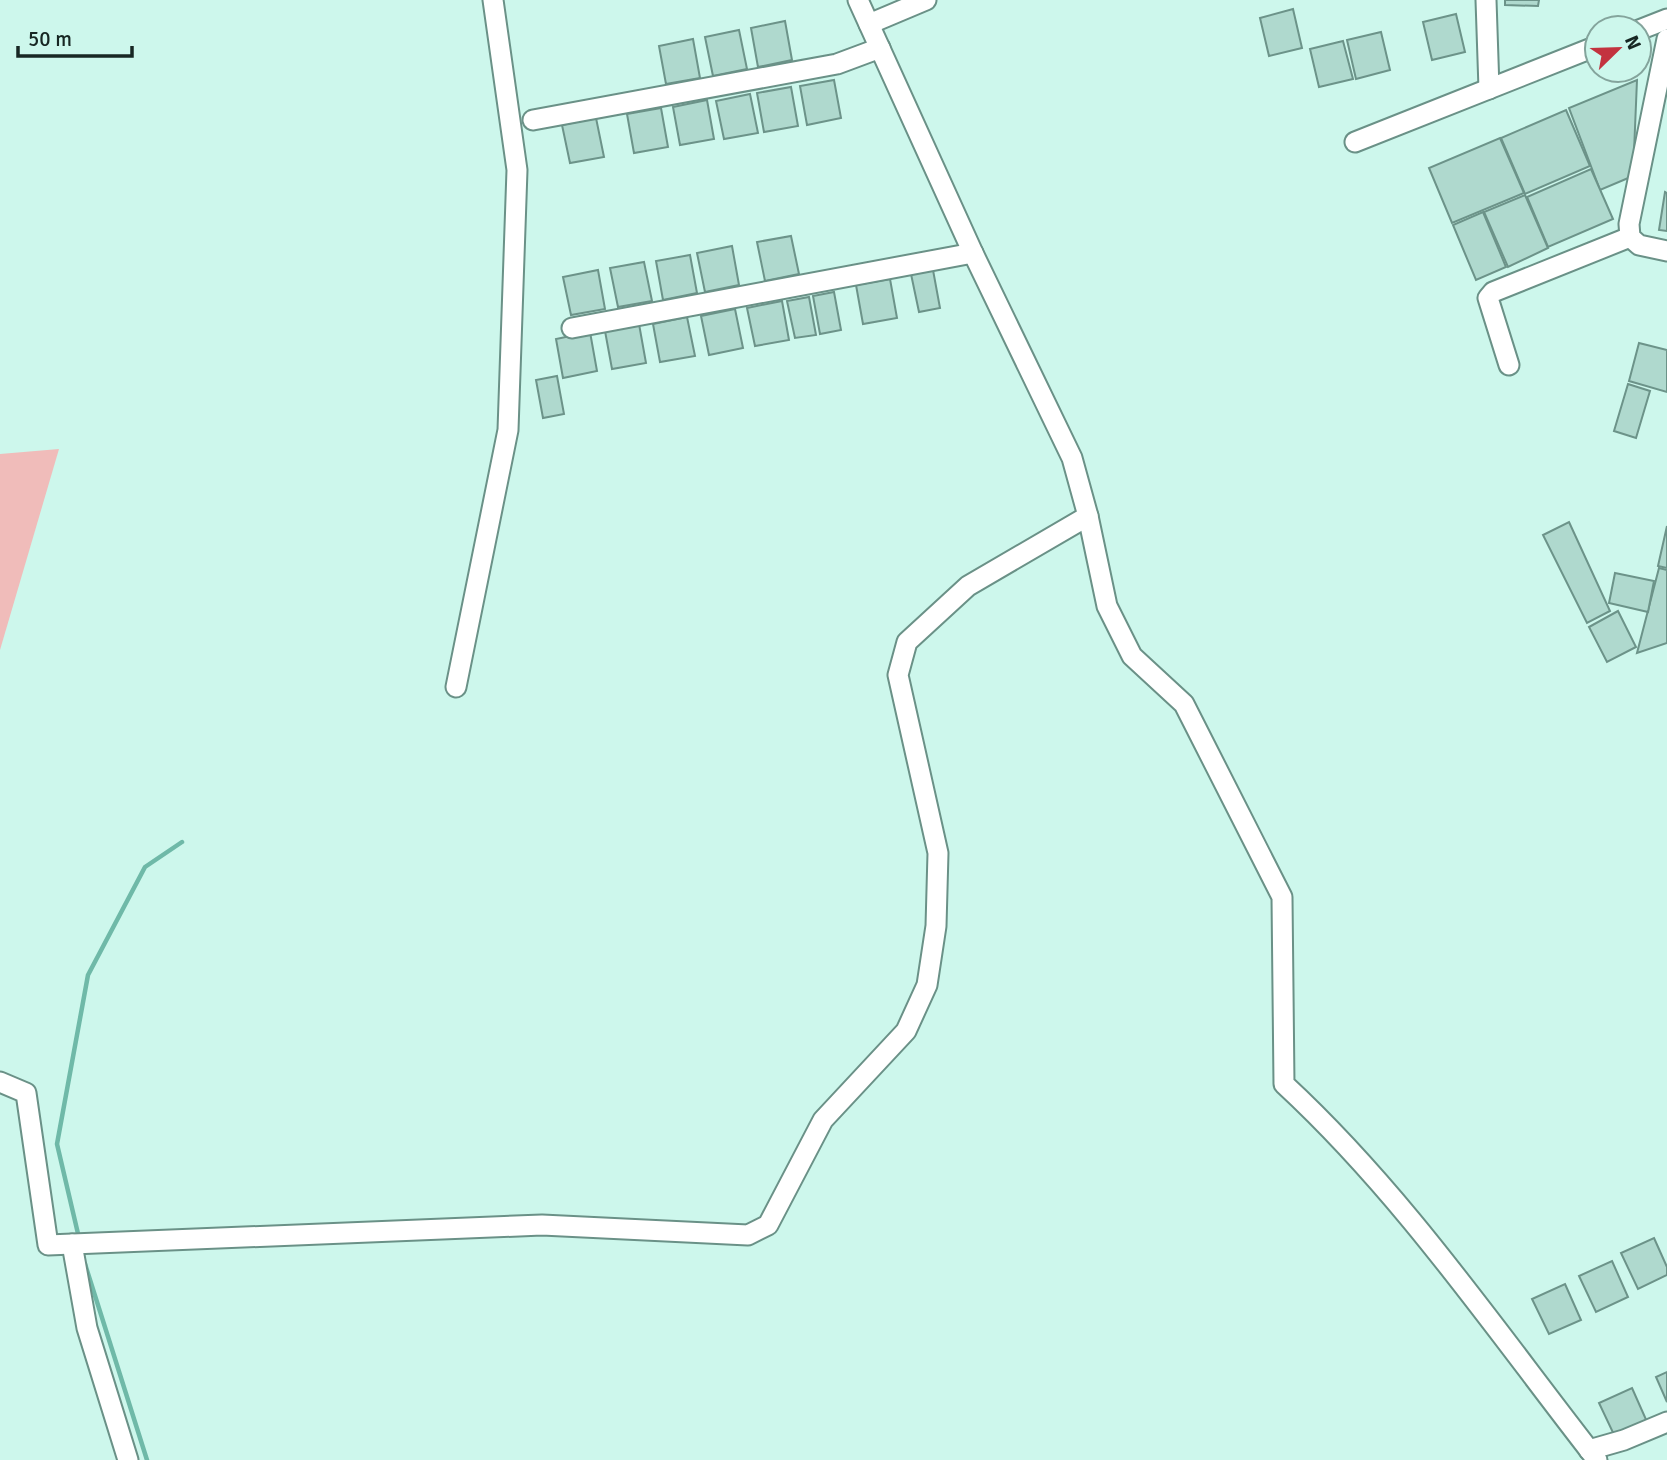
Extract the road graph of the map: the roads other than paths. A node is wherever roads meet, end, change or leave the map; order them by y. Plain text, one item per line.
1 (493, 0) edge
2 (859, 0) edge
3 (926, 0) edge
4 (1486, 0) edge
5 (869, 24) junction
6 (1667, 39) edge
7 (880, 48) junction
8 (1583, 52) edge
9 (1489, 89) junction
10 (533, 120) dead end
11 (1355, 142) dead end
12 (1630, 237) junction
13 (1667, 251) edge
14 (973, 253) junction
15 (572, 328) dead end
16 (1509, 365) dead end
17 (1088, 516) junction
18 (456, 687) dead end
19 (0, 1082) edge
20 (72, 1244) junction
21 (1667, 1422) edge
22 (1593, 1455) edge
23 (128, 1460) edge

1 - 18 street
2 - 5 street
3 - 5 street
4 - 9 street
5 - 7 street
6 - 12 street
7 - 10 street
7 - 14 street
8 - 9 street
9 - 11 street
12 - 13 street
12 - 16 street
14 - 15 street
14 - 17 street
17 - 20 street
17 - 22 street
19 - 20 street
20 - 23 street
21 - 22 street

